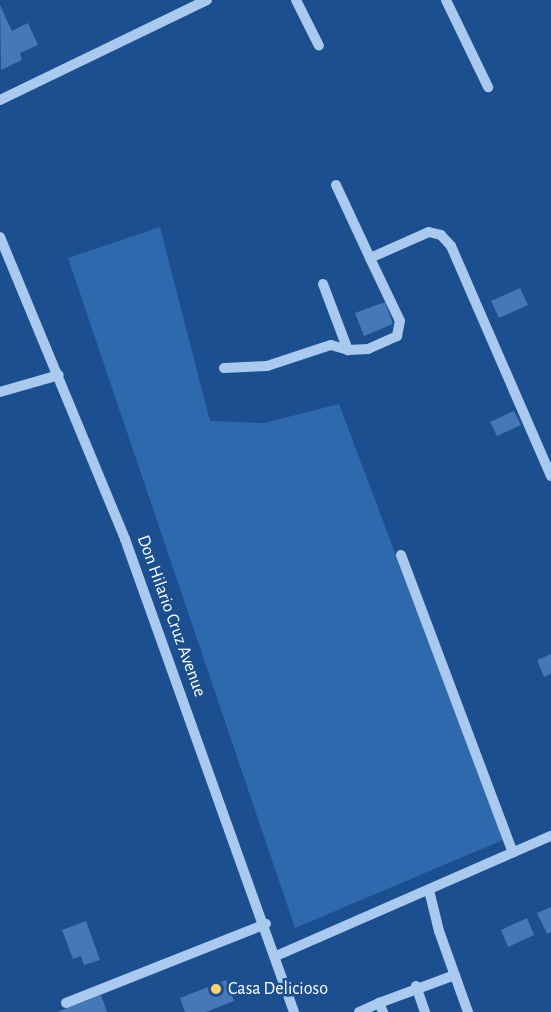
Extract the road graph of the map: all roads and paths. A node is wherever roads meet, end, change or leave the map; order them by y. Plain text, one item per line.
1 (207, 0) edge
2 (296, 0) edge
3 (446, 0) edge
4 (319, 46) dead end
5 (488, 87) dead end
6 (0, 100) edge
7 (336, 185) dead end
8 (0, 237) edge
9 (370, 258) junction
10 (323, 284) dead end
11 (348, 350) junction
12 (224, 368) dead end
13 (59, 375) junction
14 (0, 392) edge
15 (551, 476) edge
16 (401, 555) dead end
17 (551, 836) edge
18 (513, 853) junction
19 (429, 890) junction
20 (266, 924) junction
21 (276, 956) junction
22 (455, 975) junction
23 (416, 986) junction
24 (66, 1003) dead end
25 (381, 1008) edge
26 (290, 1011) edge
27 (359, 1012) edge
28 (425, 1012) edge
29 (468, 1012) edge

1 - 6 street
2 - 4 street
3 - 5 street
7 - 9 street
8 - 13 street, Don Hilario Cruz Avenue
9 - 11 street
9 - 15 street
10 - 11 street
11 - 12 street
13 - 14 street
13 - 20 street, Don Hilario Cruz Avenue
16 - 18 street
17 - 18 street
18 - 19 street
19 - 21 street
19 - 22 street
20 - 21 street, Don Hilario Cruz Avenue
20 - 24 street
21 - 26 street, Don Hilario Cruz Avenue
22 - 23 street
22 - 29 street
23 - 25 street
23 - 28 street
25 - 27 street

